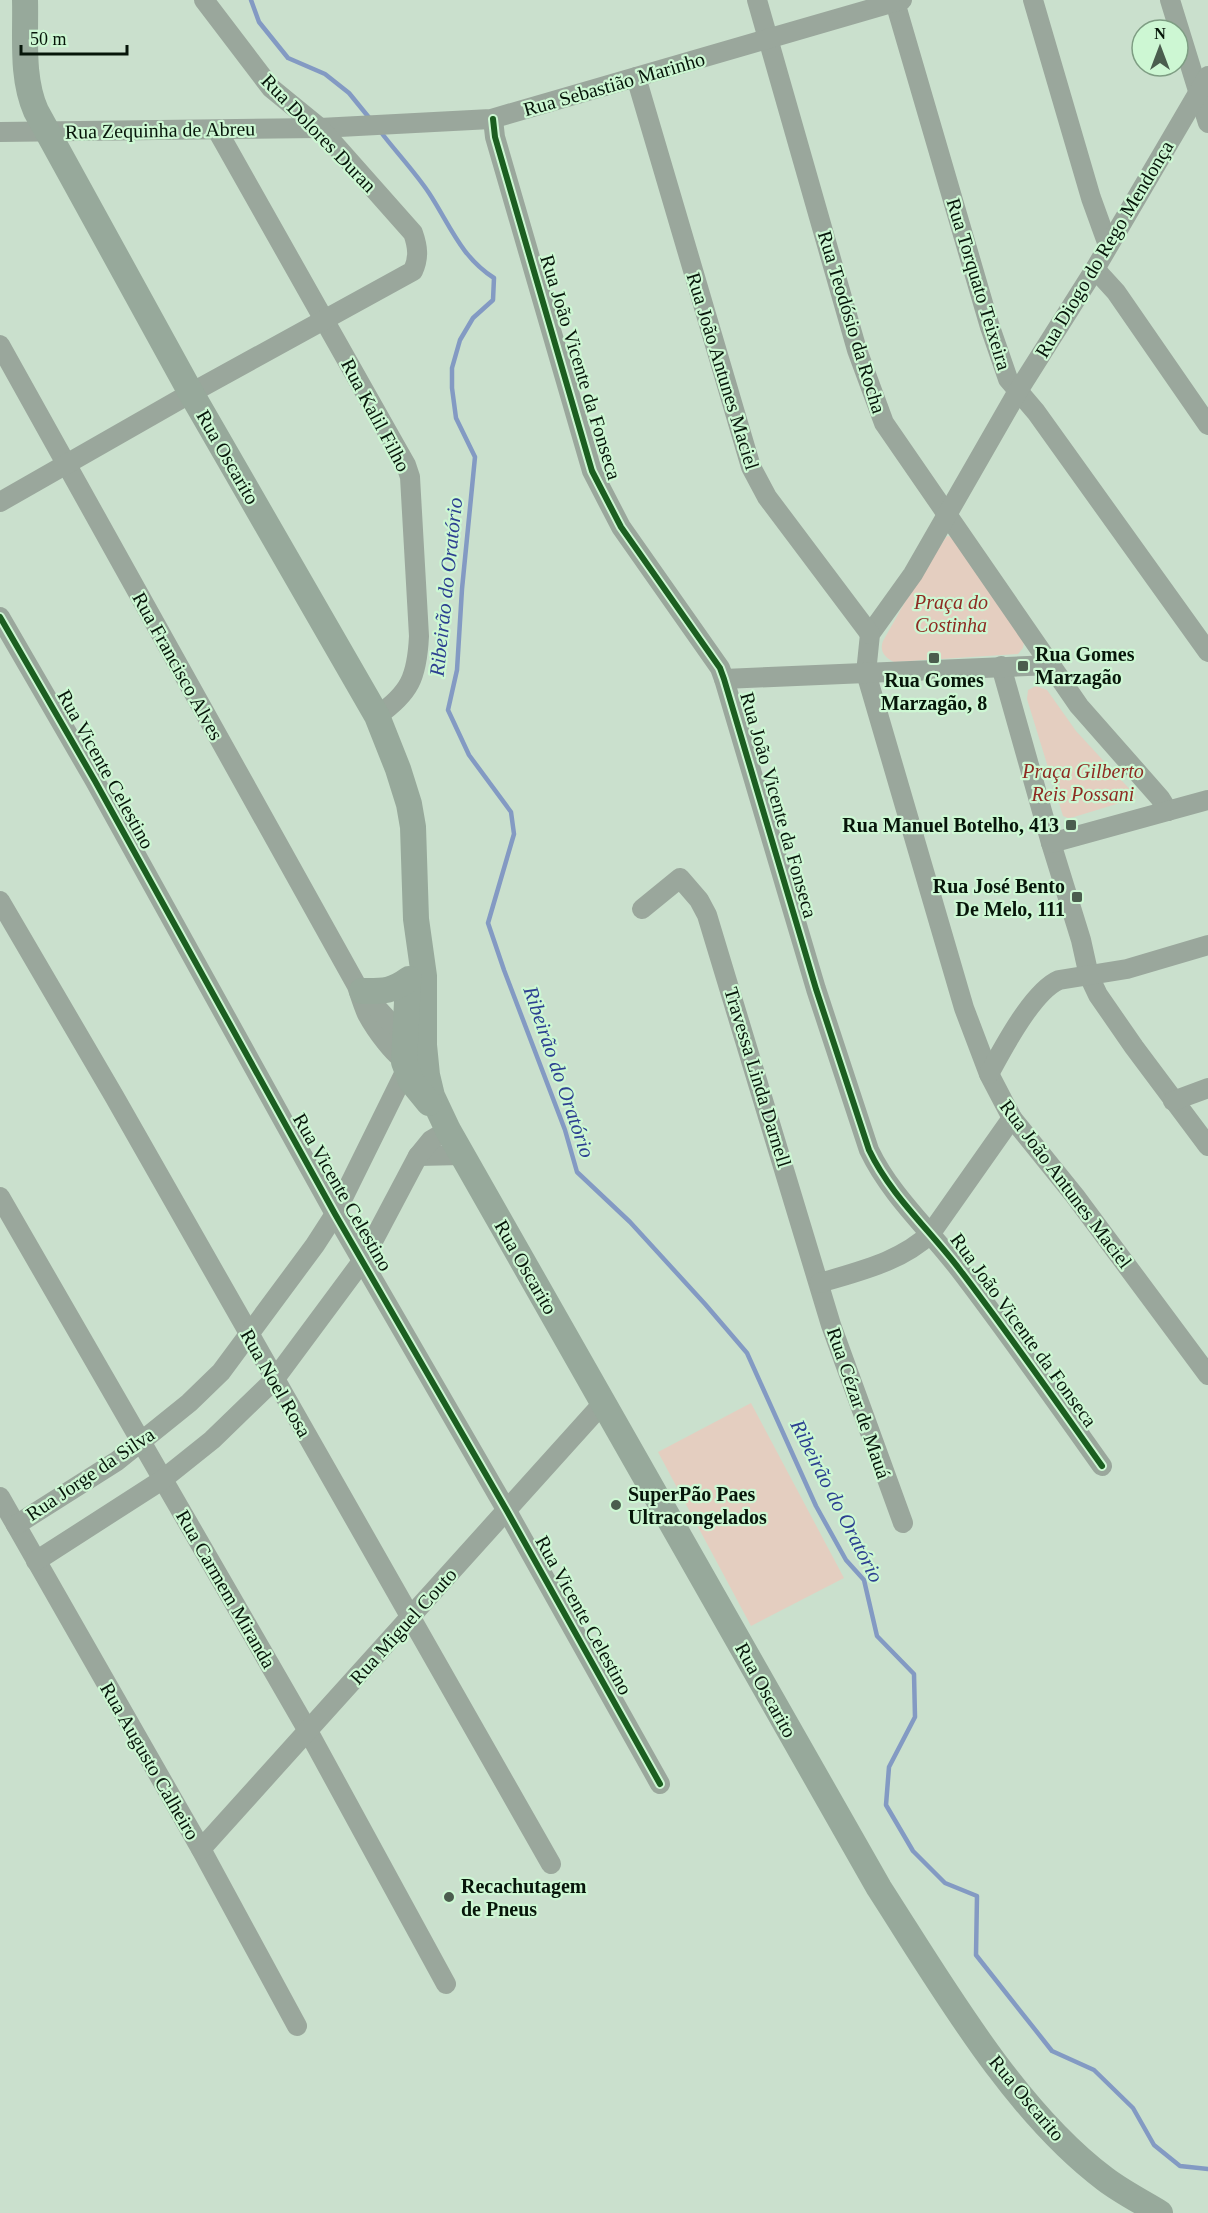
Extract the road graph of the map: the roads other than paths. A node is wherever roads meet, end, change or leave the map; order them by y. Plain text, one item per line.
1 (25, 0) edge
2 (204, 0) edge
3 (757, 0) edge
4 (1033, 0) edge
5 (1170, 0) edge
6 (898, 1) edge
7 (768, 39) junction
8 (636, 77) junction
9 (1203, 84) edge
10 (493, 119) junction
11 (1208, 123) edge
12 (320, 128) junction
13 (217, 130) junction
14 (47, 131) junction
15 (0, 132) edge
16 (1108, 245) junction
17 (1095, 269) junction
18 (325, 321) junction
19 (0, 345) edge
20 (1018, 391) junction
21 (191, 393) junction
22 (1208, 425) edge
23 (68, 465) junction
24 (0, 502) edge
25 (946, 514) junction
26 (0, 617) edge
27 (870, 634) junction
28 (1208, 652) edge
29 (1051, 665) junction
30 (1001, 666) junction
31 (866, 673) junction
32 (724, 679) junction
33 (377, 716) junction
34 (1208, 800) edge
35 (1168, 811) junction
36 (1051, 843) junction
37 (0, 901) edge
38 (642, 909) dead end
39 (416, 920) junction
40 (1208, 945) edge
41 (1089, 976) junction
42 (409, 979) junction
43 (360, 989) junction
44 (413, 1056) junction
45 (989, 1074) junction
46 (1208, 1088) edge
47 (1173, 1101) junction
48 (1012, 1118) junction
49 (444, 1122) junction
50 (1208, 1146) edge
51 (462, 1155) junction
52 (418, 1156) junction
53 (0, 1197) edge
54 (335, 1214) junction
55 (932, 1233) junction
56 (363, 1260) junction
57 (820, 1283) junction
58 (248, 1335) junction
59 (1208, 1375) edge
60 (274, 1380) junction
61 (604, 1402) junction
62 (140, 1443) junction
63 (1102, 1466) dead end
64 (162, 1480) junction
65 (0, 1497) edge
66 (507, 1511) junction
67 (903, 1523) dead end
68 (16, 1525) junction
69 (36, 1562) junction
70 (409, 1619) junction
71 (308, 1731) junction
72 (660, 1784) dead end
73 (201, 1849) junction
74 (550, 1864) dead end
75 (446, 1984) dead end
76 (297, 2026) dead end
77 (1160, 2213) edge

1 - 14 main road, Rua Oscarito
2 - 12 street, Rua Dolores Duran
3 - 7 street, Rua Teodósio da Rocha
4 - 16 street
5 - 9 street
6 - 7 street, Rua Sebastião Marinho
6 - 20 street, Rua Torquato Teixeira
7 - 8 street, Rua Sebastião Marinho
7 - 25 street, Rua Teodósio da Rocha
8 - 10 street, Rua Sebastião Marinho
8 - 27 street, Rua João Antunes Maciel
9 - 11 street
9 - 16 street, Rua Diogo do Rego Mendonça
10 - 12 street, Rua Sebastião Marinho
10 - 32 street, Rua João Vicente da Fonseca
12 - 13 street, Rua Zequinha de Abreu
12 - 18 street, Rua Dolores Duran
13 - 14 street, Rua Zequinha de Abreu
13 - 18 street, Rua Kalil Filho
14 - 15 street, Rua Zequinha de Abreu
14 - 21 main road, Rua Oscarito
16 - 17 street, Rua Diogo do Rego Mendonça
17 - 20 street, Rua Diogo do Rego Mendonça
17 - 22 street
18 - 21 street
18 - 33 street, Rua Kalil Filho
19 - 23 street, Rua Francisco Alves
20 - 25 street, Rua Diogo do Rego Mendonça
20 - 28 street, Rua Torquato Teixeira
21 - 23 street
21 - 33 main road, Rua Oscarito
23 - 24 street
23 - 43 street, Rua Francisco Alves
25 - 27 street, Rua Diogo do Rego Mendonça
25 - 29 street, Rua Teodósio da Rocha
26 - 54 street, Rua Vicente Celestino
27 - 31 street, Rua Diogo do Rego Mendonça
29 - 30 street
29 - 35 street, Rua Teodósio da Rocha
30 - 31 street
30 - 36 street
31 - 32 street
31 - 45 street, Rua João Antunes Maciel
32 - 55 street, Rua João Vicente da Fonseca
33 - 39 main road, Rua Oscarito
34 - 35 street
35 - 36 street
36 - 41 street
37 - 58 street, Rua Noel Rosa
38 - 57 street, Travessa Linda Darnell
39 - 42 main road, Rua Oscarito
39 - 44 main road, Rua Oscarito
40 - 41 street
41 - 45 street
41 - 47 street
42 - 43 main road
42 - 44 main road, Rua Oscarito
43 - 44 street, Rua Francisco Alves
43 - 44 street, Rua Francisco Alves
44 - 49 main road, Rua Oscarito
44 - 54 street, Rua Jorge da Silva
45 - 48 street, Rua João Antunes Maciel
46 - 47 street
47 - 50 street
48 - 55 street
48 - 59 street, Rua João Antunes Maciel
49 - 51 main road, Rua Oscarito
49 - 52 street
51 - 52 street
51 - 61 main road, Rua Oscarito
52 - 56 street
53 - 62 street, Rua Carmem Miranda
54 - 56 street, Rua Vicente Celestino
54 - 58 street, Rua Jorge da Silva
55 - 57 street
55 - 63 street, Rua João Vicente da Fonseca
56 - 60 street
56 - 66 street, Rua Vicente Celestino
57 - 67 street, Rua Cézar de Mauá
58 - 60 street, Rua Noel Rosa
58 - 62 street, Rua Jorge da Silva
60 - 64 street
60 - 70 street, Rua Noel Rosa
61 - 66 street, Rua Miguel Couto
61 - 77 main road, Rua Oscarito
62 - 64 street, Rua Carmem Miranda
62 - 68 street, Rua Jorge da Silva
64 - 69 street
64 - 71 street, Rua Carmem Miranda
65 - 68 street, Rua Augusto Calheiro
66 - 70 street, Rua Miguel Couto
66 - 72 street, Rua Vicente Celestino
68 - 69 street, Rua Augusto Calheiro
69 - 73 street, Rua Augusto Calheiro
70 - 71 street, Rua Miguel Couto
70 - 74 street, Rua Noel Rosa
71 - 73 street, Rua Miguel Couto
71 - 75 street, Rua Carmem Miranda
73 - 76 street, Rua Augusto Calheiro

